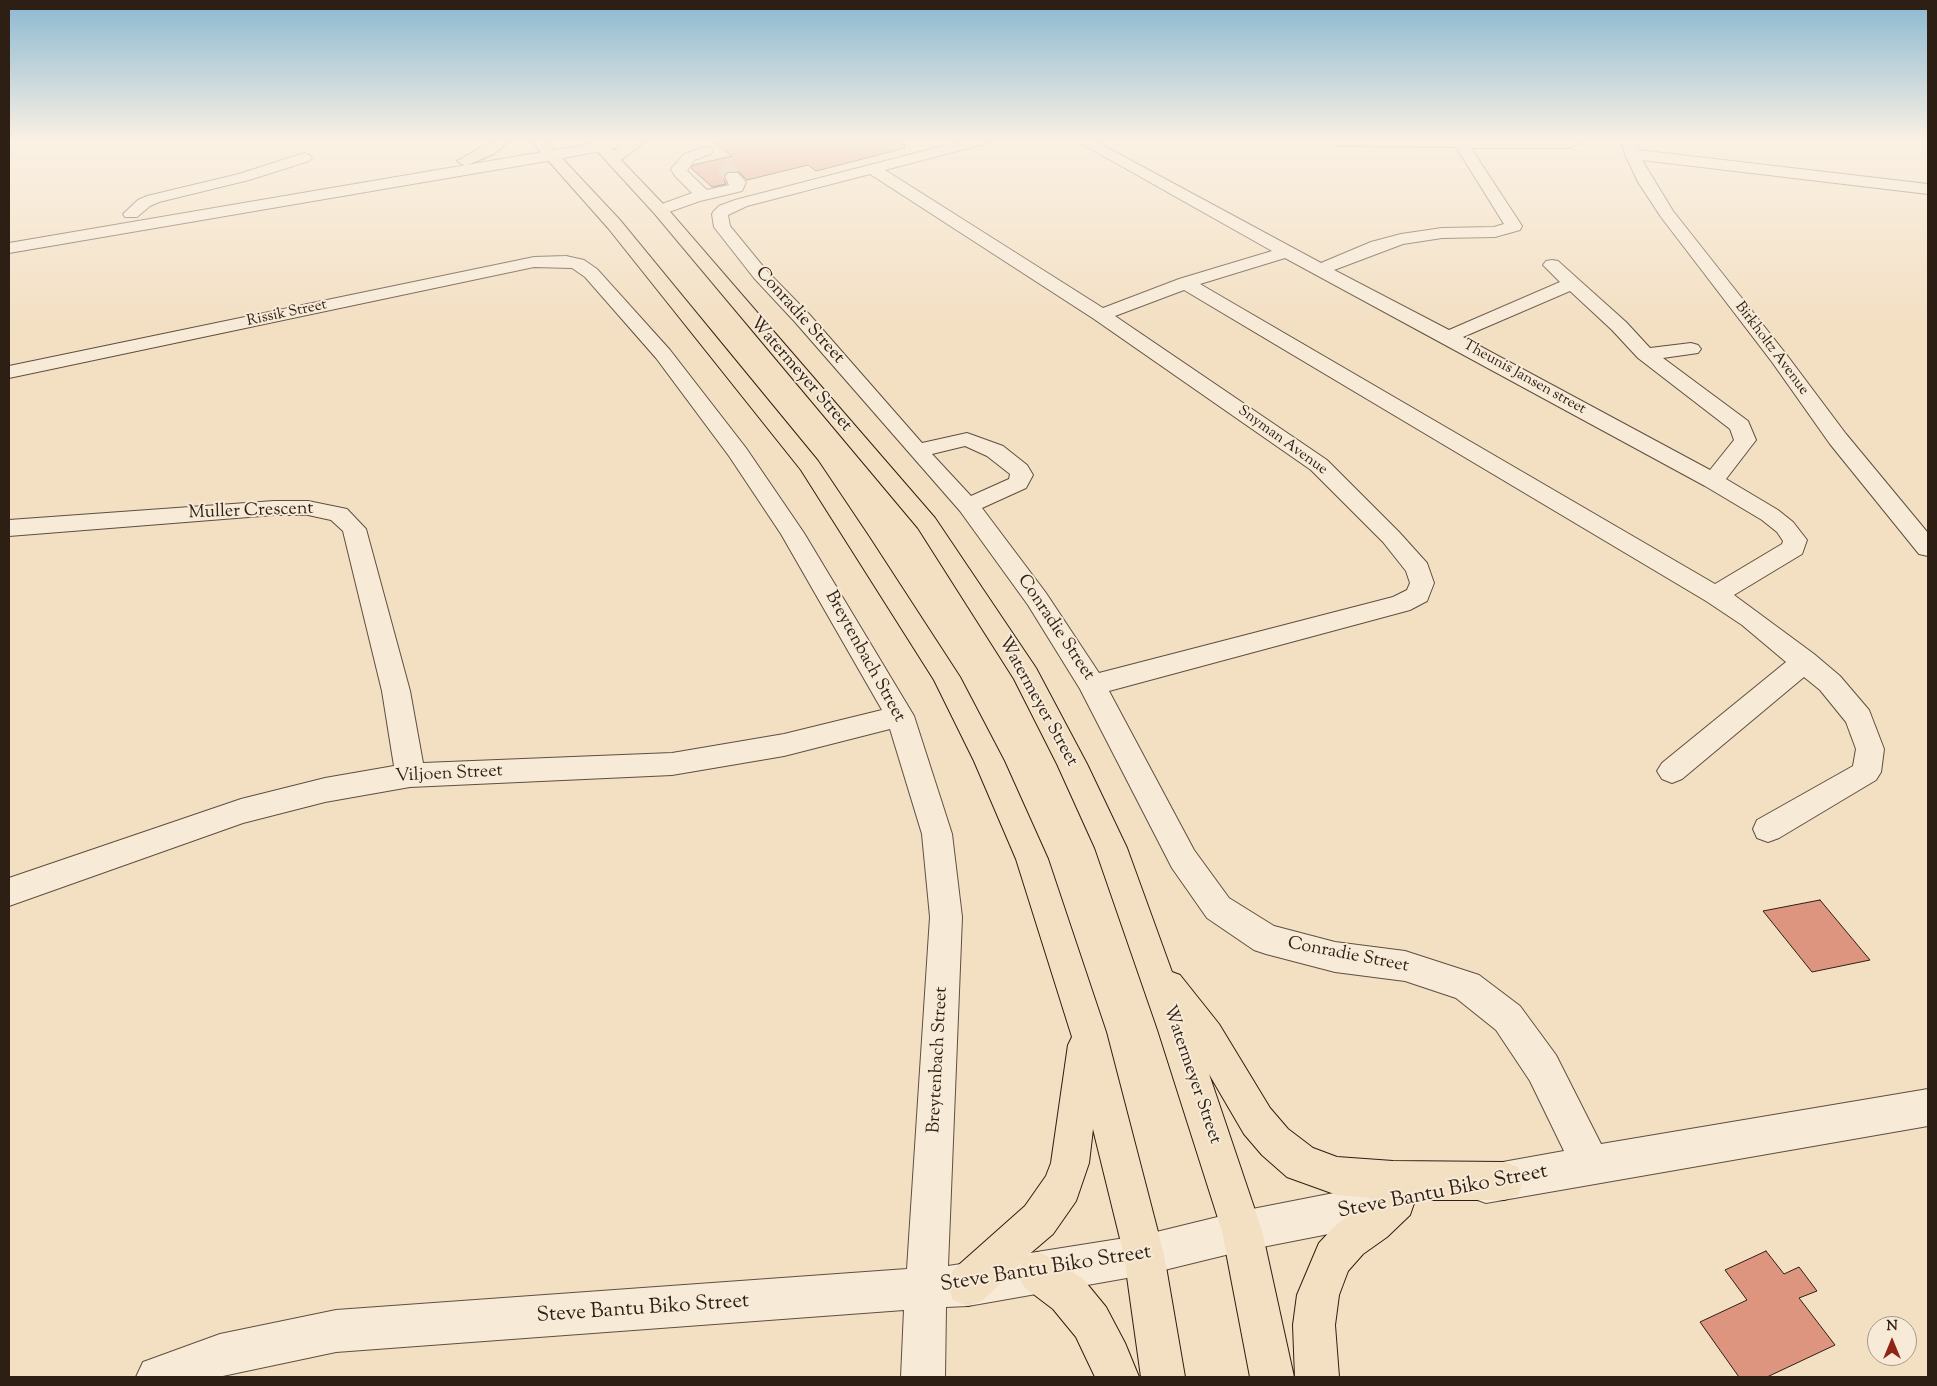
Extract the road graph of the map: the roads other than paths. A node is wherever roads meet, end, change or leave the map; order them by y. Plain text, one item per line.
1 (142, 205) edge
2 (190, 205) edge
3 (252, 205) edge
4 (604, 205) edge
5 (654, 205) edge
6 (737, 205) edge
7 (929, 205) edge
8 (1200, 205) edge
9 (1500, 205) edge
10 (1661, 205) edge
11 (131, 214) junction
12 (9, 235) edge
13 (9, 248) edge
14 (1286, 252) junction
15 (566, 261) joint
16 (1552, 265) dead end
17 (1319, 270) junction
18 (1185, 283) junction
19 (1572, 283) junction
20 (1101, 316) junction
21 (1448, 337) junction
22 (1691, 349) dead end
23 (1645, 354) junction
24 (9, 372) edge
25 (917, 451) junction
26 (1713, 480) junction
27 (968, 506) junction
28 (9, 528) edge
29 (1928, 548) edge
30 (1715, 594) junction
31 (1805, 661) junction
32 (1092, 685) junction
33 (900, 716) junction
34 (1672, 771) dead end
35 (410, 774) junction
36 (1768, 829) dead end
37 (9, 892) edge
38 (1153, 967) junction
39 (1088, 1032) junction
40 (1928, 1108) edge
41 (1591, 1165) junction
42 (1504, 1181) junction
43 (1396, 1201) junction
44 (1242, 1231) junction
45 (1144, 1255) junction
46 (1038, 1274) junction
47 (968, 1285) junction
48 (926, 1290) junction
49 (158, 1377) edge
50 (923, 1377) edge
51 (1117, 1377) edge
52 (1163, 1377) edge
53 (1272, 1377) edge
54 (1317, 1377) edge

1 - 11 street
2 - 11 street
3 - 13 street
4 - 39 main road
5 - 38 main road, Watermeyer Street
6 - 25 street, Conradie Street
7 - 20 street, Snyman Avenue
8 - 14 street, Theunis Jansen street
9 - 17 street
10 - 29 street, Birkholtz Avenue
11 - 12 street
14 - 17 street, Theunis Jansen street
14 - 18 street
15 - 24 street, Rissik Street
15 - 33 street, Breytenbach Street
16 - 19 street
17 - 21 street, Theunis Jansen street
18 - 20 street
18 - 30 street
19 - 21 street
19 - 23 street
20 - 32 street, Snyman Avenue
21 - 26 street, Theunis Jansen street
22 - 23 street
23 - 26 street
25 - 27 street, Conradie Street
25 - 27 street
26 - 30 street, Theunis Jansen street
27 - 32 street, Conradie Street
28 - 35 street, Muller Crescent
30 - 31 street
31 - 34 street
31 - 36 street
32 - 41 street, Conradie Street
33 - 35 street, Viljoen Street
33 - 48 street, Breytenbach Street
35 - 37 street, Viljoen Street
38 - 42 main road
38 - 44 main road, Watermeyer Street
39 - 45 main road
39 - 47 main road
40 - 41 street, Steve Bantu Biko Street
41 - 42 street, Steve Bantu Biko Street
42 - 43 street, Steve Bantu Biko Street
43 - 44 street, Steve Bantu Biko Street
43 - 54 main road
44 - 45 street, Steve Bantu Biko Street
44 - 53 main road, Watermeyer Street
45 - 46 street, Steve Bantu Biko Street
45 - 52 main road
46 - 47 street, Steve Bantu Biko Street
46 - 51 main road
47 - 48 street, Steve Bantu Biko Street
48 - 49 street, Steve Bantu Biko Street
48 - 50 street, Breytenbach Street

